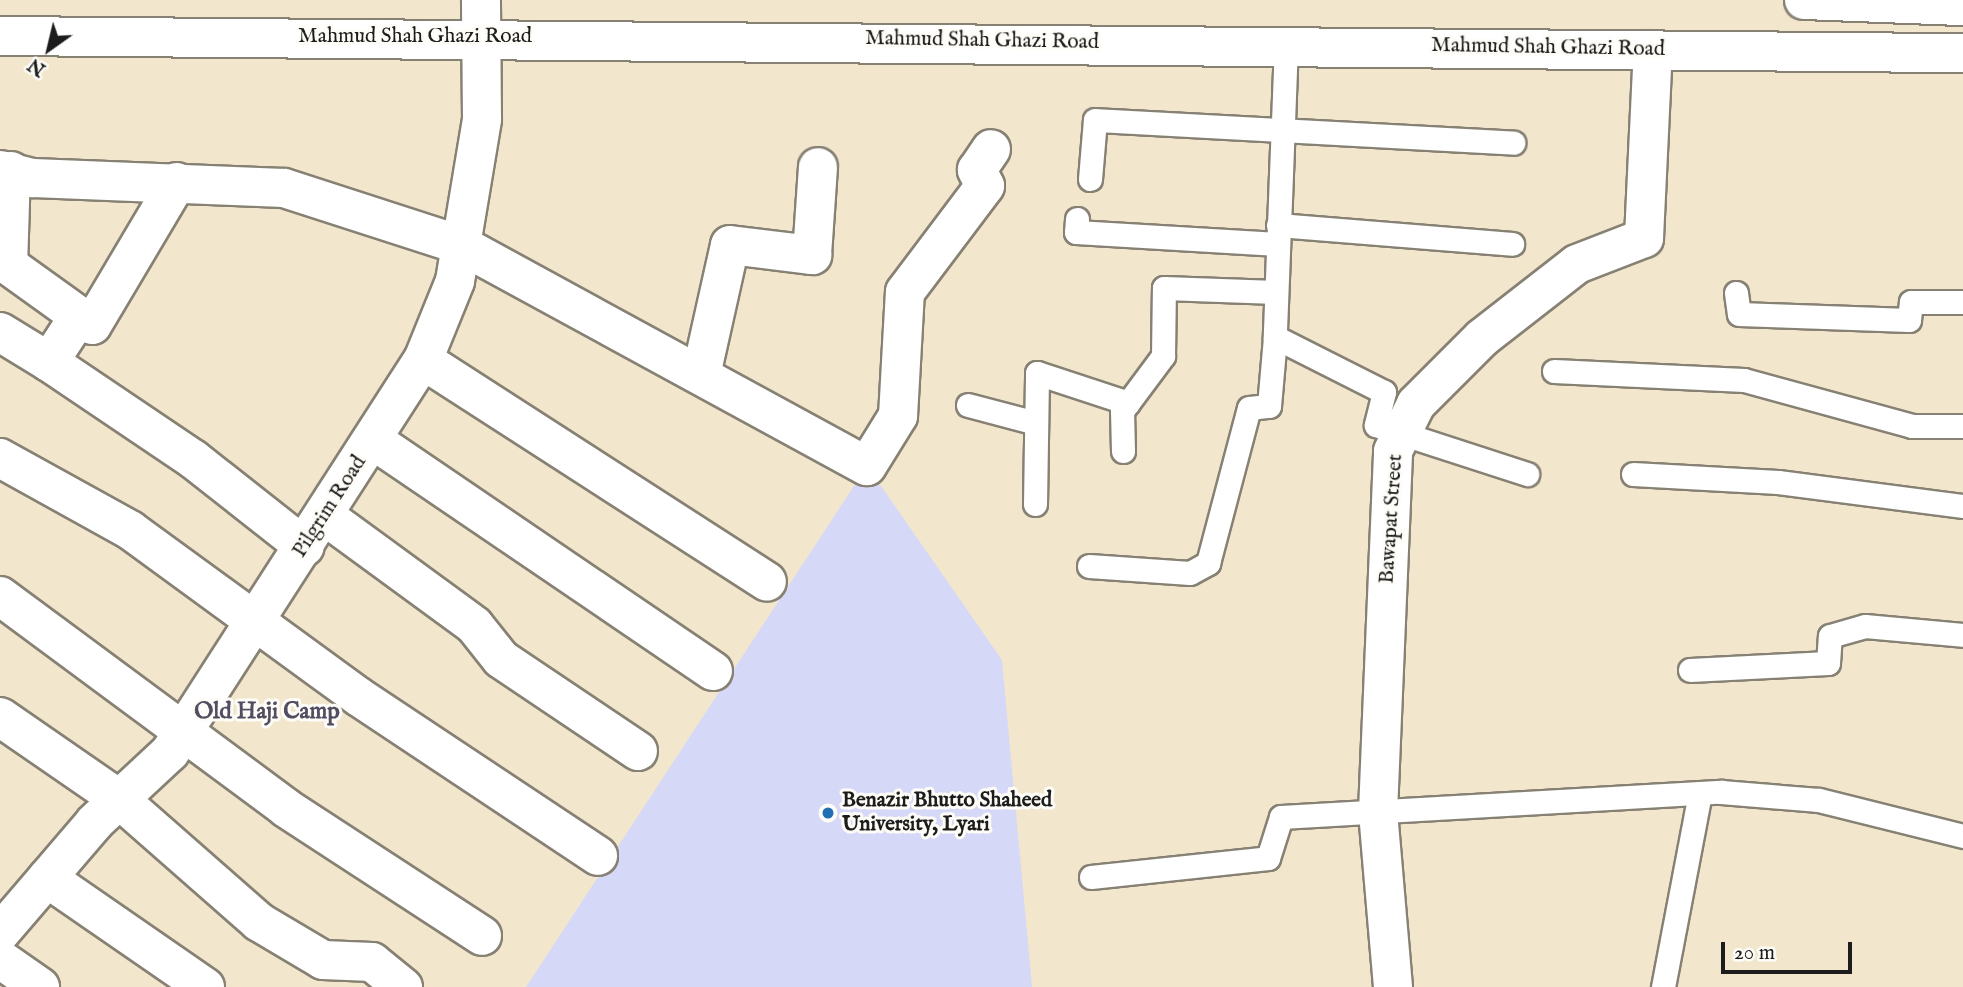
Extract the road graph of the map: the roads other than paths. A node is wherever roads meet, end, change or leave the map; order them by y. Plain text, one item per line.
1 (1827, 0) edge
2 (1945, 4) edge
3 (481, 19) edge
4 (0, 36) edge
5 (1286, 44) junction
6 (1653, 50) junction
7 (1963, 52) edge
8 (1281, 130) junction
9 (1513, 143) dead end
10 (990, 149) dead end
11 (818, 167) dead end
12 (6, 171) edge
13 (1090, 179) dead end
14 (177, 182) junction
15 (1077, 219) dead end
16 (1278, 234) junction
17 (1512, 244) dead end
18 (461, 245) junction
19 (1276, 292) junction
20 (1736, 293) dead end
21 (1963, 302) edge
22 (79, 316) junction
23 (0, 332) edge
24 (1275, 337) junction
25 (423, 360) junction
26 (49, 362) junction
27 (1554, 371) dead end
28 (701, 374) junction
29 (1128, 403) junction
30 (968, 405) dead end
31 (1036, 423) junction
32 (1963, 426) edge
33 (1402, 433) junction
34 (373, 440) junction
35 (1123, 451) dead end
36 (0, 458) edge
37 (1527, 474) dead end
38 (1633, 474) dead end
39 (1035, 504) dead end
40 (1963, 506) edge
41 (315, 532) junction
42 (1089, 566) dead end
43 (767, 582) dead end
44 (0, 596) edge
45 (257, 618) junction
46 (1963, 635) edge
47 (1690, 670) dead end
48 (713, 671) dead end
49 (0, 717) edge
50 (183, 731) junction
51 (638, 751) dead end
52 (1700, 793) junction
53 (119, 799) junction
54 (1378, 812) junction
55 (1963, 836) edge
56 (598, 856) dead end
57 (1091, 877) dead end
58 (47, 878) junction
59 (0, 933) edge
60 (482, 936) dead end
61 (0, 959) edge
62 (40, 987) edge
63 (205, 987) edge
64 (403, 987) edge
65 (1392, 987) edge
66 (1662, 987) edge

1 - 2 street
3 - 4 street, Mahmud Shah Ghazi Road
3 - 5 street, Mahmud Shah Ghazi Road
3 - 18 street, Pilgrim Road
5 - 6 street, Mahmud Shah Ghazi Road
5 - 8 lane
6 - 7 street, Mahmud Shah Ghazi Road
6 - 33 street, Bawapat Street
8 - 9 lane
8 - 13 lane
8 - 16 lane
10 - 28 street
11 - 28 street
12 - 14 street
12 - 22 street
14 - 18 street
14 - 22 street
15 - 16 lane
16 - 17 lane
16 - 19 lane
18 - 25 street, Pilgrim Road
18 - 28 street
19 - 24 lane
19 - 29 lane
20 - 21 lane
22 - 26 street
23 - 26 street
24 - 33 lane
24 - 42 lane
25 - 34 street, Pilgrim Road
25 - 43 street
26 - 41 street
27 - 32 lane
29 - 31 lane
29 - 35 lane
30 - 31 lane
31 - 39 lane
33 - 37 lane
33 - 54 street, Bawapat Street
34 - 41 street, Pilgrim Road
34 - 48 street
36 - 45 street
38 - 40 lane
41 - 45 street, Pilgrim Road
41 - 51 street
44 - 50 street
45 - 50 street, Pilgrim Road
45 - 56 street
46 - 47 lane
49 - 53 street
50 - 53 street, Pilgrim Road
50 - 60 street
52 - 54 lane
52 - 55 lane
52 - 66 lane
53 - 58 street, Pilgrim Road
53 - 64 street
54 - 57 lane
54 - 65 street, Bawapat Street
58 - 59 street, Pilgrim Road
58 - 63 street
61 - 62 street

